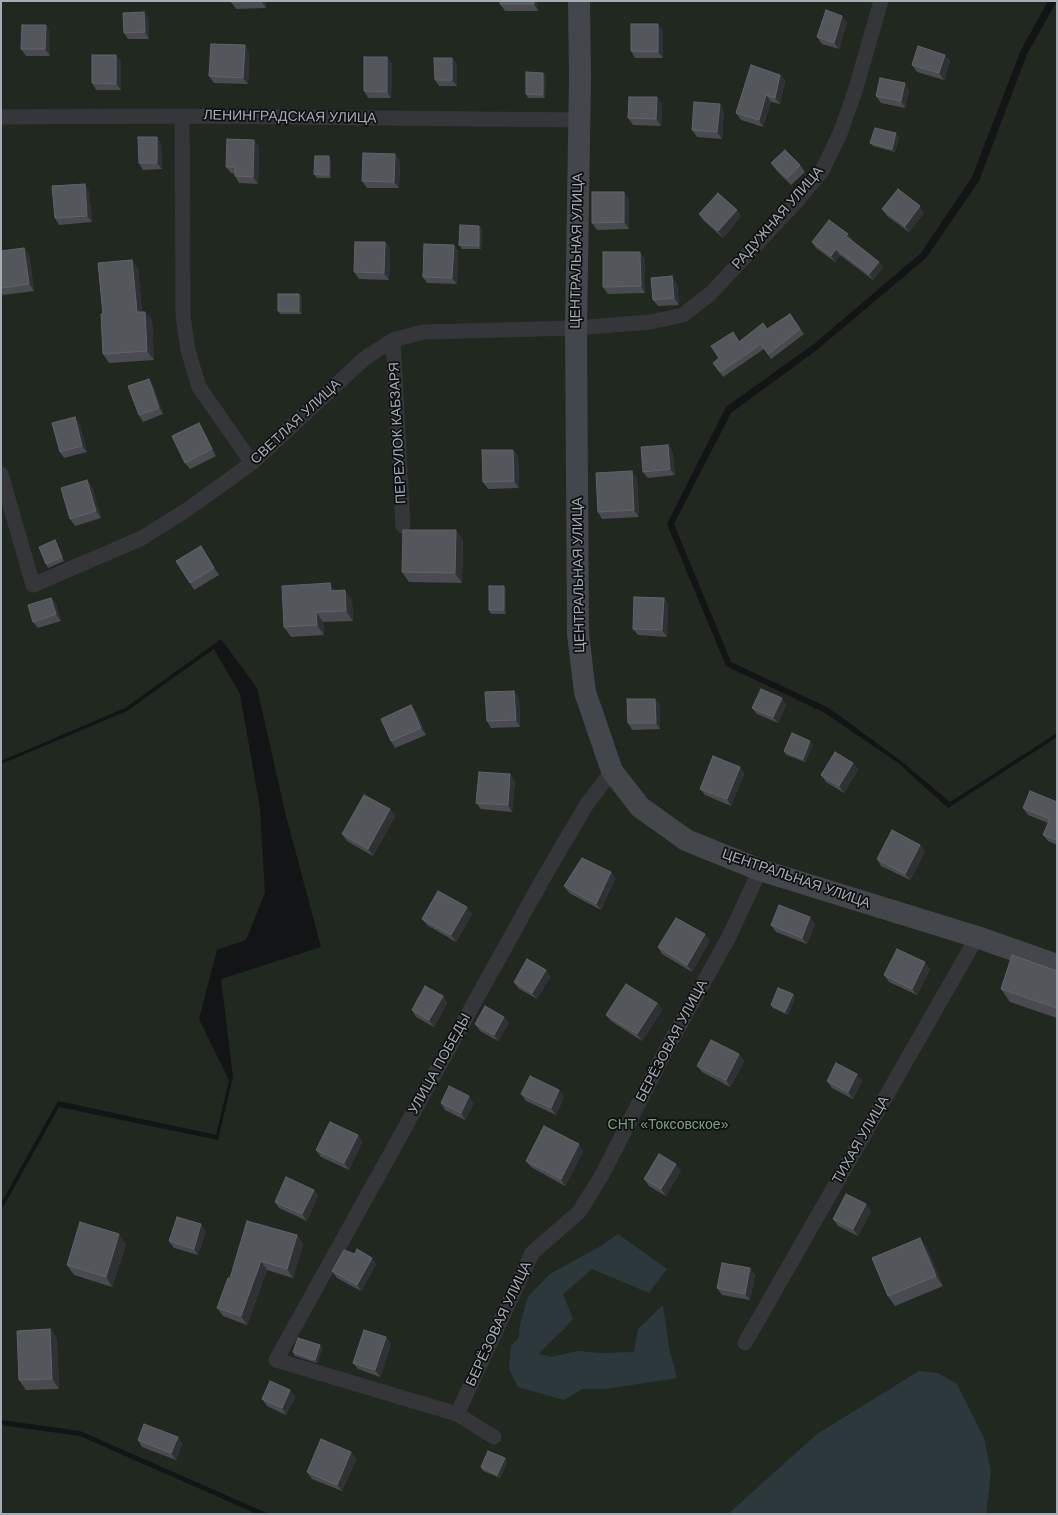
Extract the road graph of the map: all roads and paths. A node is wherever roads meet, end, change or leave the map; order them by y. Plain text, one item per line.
1 (579, 1) edge
2 (881, 1) edge
3 (182, 116) junction
4 (1, 118) edge
5 (579, 120) junction
6 (576, 328) junction
7 (393, 340) junction
8 (252, 463) junction
9 (1, 474) edge
10 (403, 526) dead end
11 (612, 771) junction
12 (760, 870) junction
13 (978, 937) junction
14 (1057, 965) edge
15 (745, 1343) dead end
16 (457, 1414) junction
17 (494, 1437) dead end

1 - 5 street, ЦЕНТРАЛЬНАЯ УЛИЦА
2 - 6 street, РАДУЖНАЯ УЛИЦА
3 - 4 street, ЛЕНИНГРАДСКАЯ УЛИЦА
3 - 5 street, ЛЕНИНГРАДСКАЯ УЛИЦА
3 - 8 street
5 - 6 street, ЦЕНТРАЛЬНАЯ УЛИЦА
6 - 7 street, СВЕТЛАЯ УЛИЦА
6 - 11 street, ЦЕНТРАЛЬНАЯ УЛИЦА
7 - 8 street, СВЕТЛАЯ УЛИЦА
7 - 10 street, ПЕРЕУЛОК КАБЗАРЯ
8 - 9 street, СВЕТЛАЯ УЛИЦА
11 - 12 street, ЦЕНТРАЛЬНАЯ УЛИЦА
11 - 16 street, УЛИЦА ПОБЕДЫ
12 - 13 street, ЦЕНТРАЛЬНАЯ УЛИЦА
12 - 16 street, БЕРЁЗОВАЯ УЛИЦА
13 - 14 street, ЦЕНТРАЛЬНАЯ УЛИЦА
13 - 15 street, ТИХАЯ УЛИЦА
16 - 17 street

